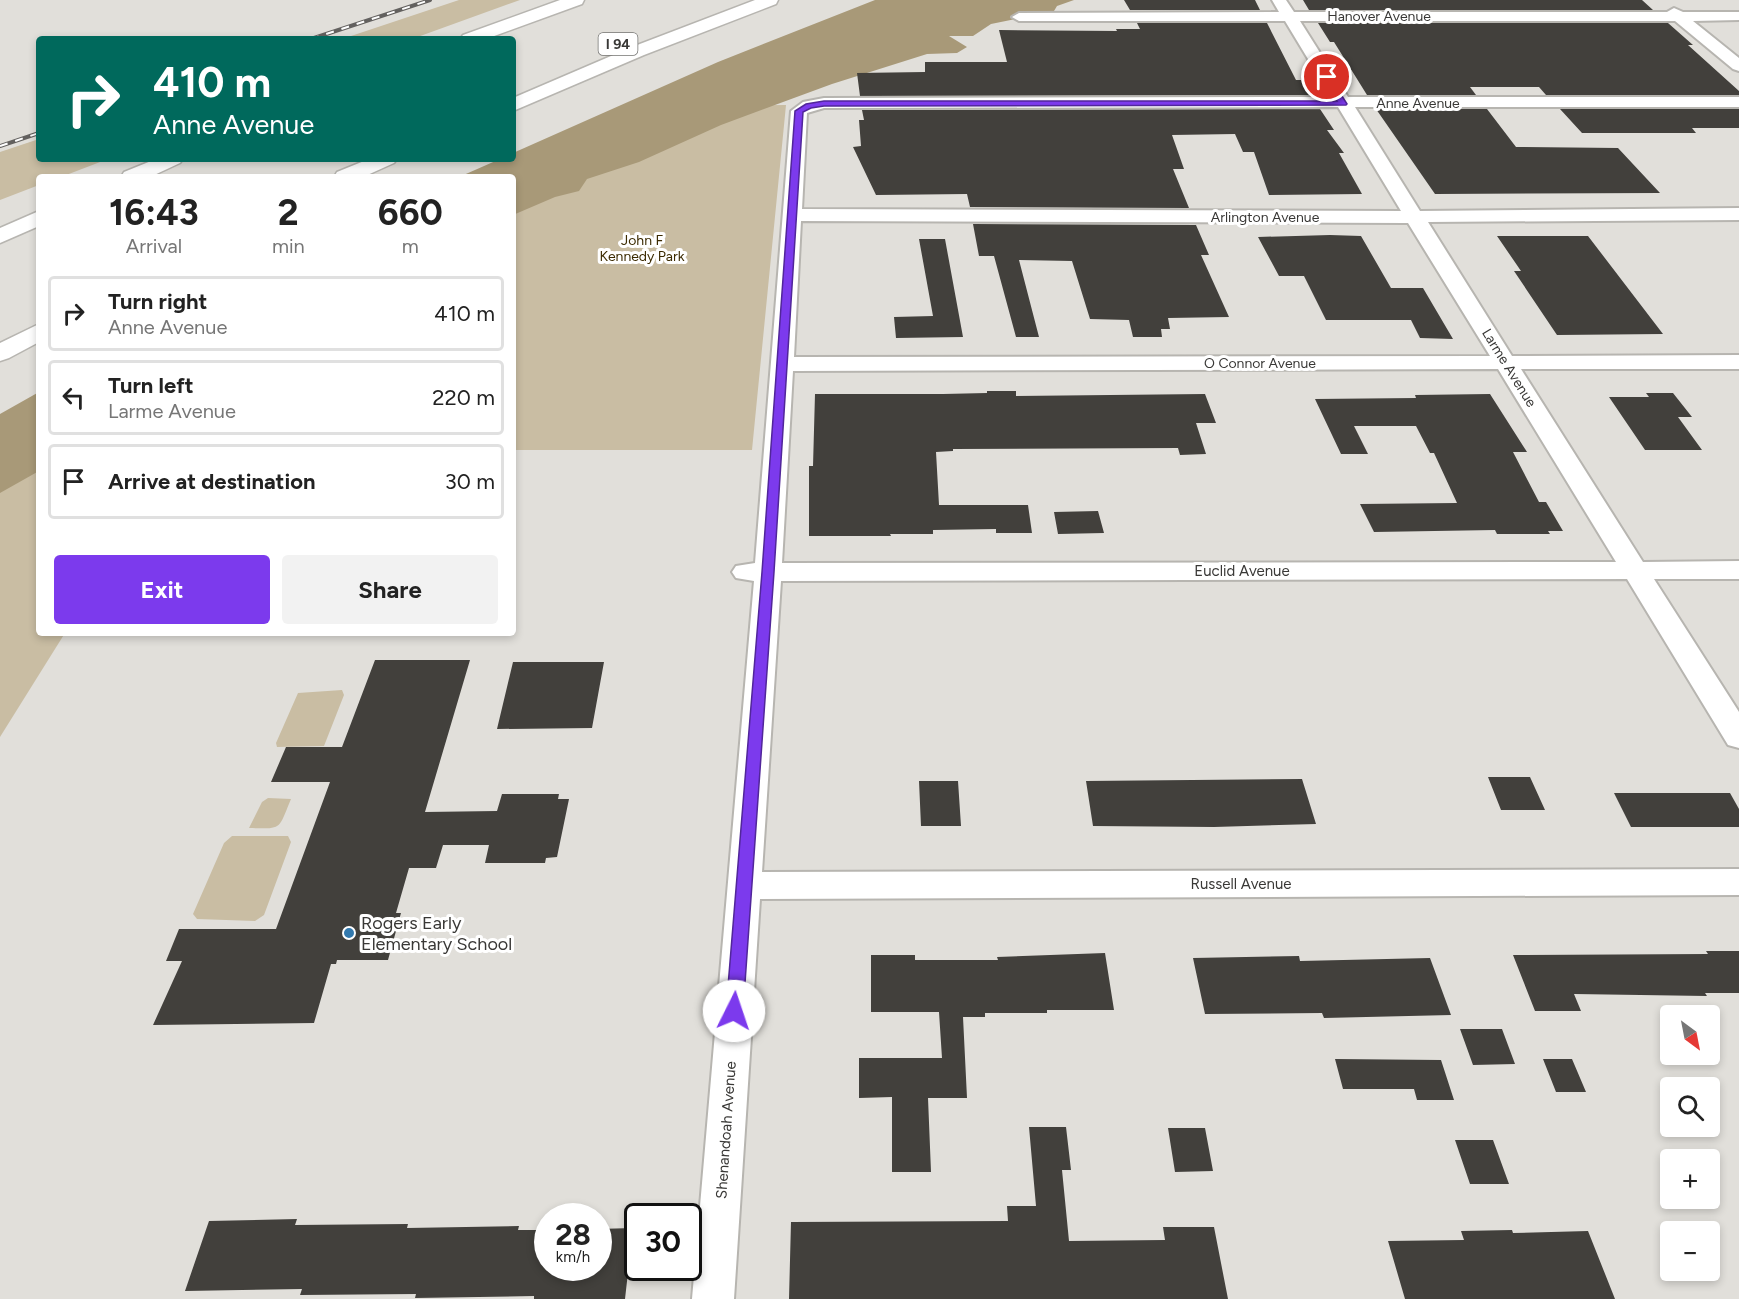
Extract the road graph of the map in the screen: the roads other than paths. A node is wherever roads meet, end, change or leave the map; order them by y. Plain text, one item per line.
1 (549, 0) edge
2 (576, 0) edge
3 (723, 0) edge
4 (770, 0) edge
5 (1660, 0) edge
6 (1284, 8) edge
7 (1679, 16) junction
8 (1739, 16) edge
9 (1019, 17) dead end
10 (464, 36) edge
11 (465, 36) edge
12 (1739, 66) edge
13 (516, 88) edge
14 (1739, 102) edge
15 (516, 104) edge
16 (1343, 104) junction
17 (809, 106) joint
18 (166, 162) edge
19 (365, 162) edge
20 (380, 162) edge
21 (139, 174) edge
22 (340, 174) edge
23 (352, 174) edge
24 (1739, 214) edge
25 (792, 215) junction
26 (1414, 217) junction
27 (36, 219) edge
28 (0, 236) edge
29 (36, 334) edge
30 (0, 353) edge
31 (1505, 362) junction
32 (1739, 362) edge
33 (781, 364) junction
34 (1635, 570) junction
35 (1739, 570) edge
36 (757, 572) junction
37 (1739, 736) edge
38 (1739, 882) edge
39 (743, 886) junction
40 (714, 1299) edge

1 - 10 highway
2 - 11 highway
3 - 13 highway, I 94
4 - 15 highway
5 - 7 street
6 - 7 street, Hanover Avenue
6 - 9 street, Hanover Avenue
6 - 16 street, Larme Avenue
7 - 8 street, Hanover Avenue
7 - 12 street
14 - 16 street, Anne Avenue
16 - 17 street, Anne Avenue
16 - 26 street, Larme Avenue
17 - 25 street, Shenandoah Avenue
18 - 21 highway
19 - 22 highway
20 - 23 highway
24 - 26 street, Arlington Avenue
25 - 26 street, Arlington Avenue
25 - 33 street, Shenandoah Avenue
26 - 31 street, Larme Avenue
27 - 28 highway
29 - 30 highway
31 - 32 street, O Connor Avenue
31 - 33 street, O Connor Avenue
31 - 34 street, Larme Avenue
33 - 36 street, Shenandoah Avenue
34 - 35 street, Euclid Avenue
34 - 36 street, Euclid Avenue
34 - 37 street, Larme Avenue
36 - 39 street, Shenandoah Avenue
38 - 39 street, Russell Avenue
39 - 40 street, Shenandoah Avenue

